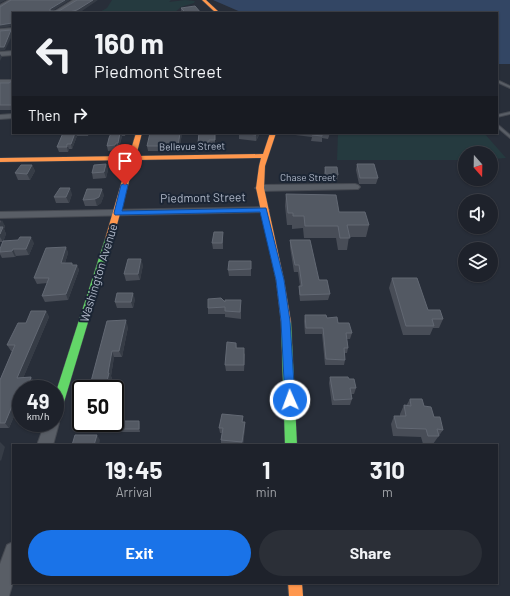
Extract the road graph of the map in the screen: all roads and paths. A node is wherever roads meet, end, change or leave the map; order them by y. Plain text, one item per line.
1 (13, 0) edge
2 (77, 0) edge
3 (204, 0) edge
4 (0, 7) edge
5 (56, 12) edge
6 (217, 12) edge
7 (12, 30) edge
8 (0, 31) edge
9 (12, 52) edge
10 (0, 54) edge
11 (498, 81) edge
12 (0, 82) edge
13 (12, 82) edge
14 (510, 87) edge
15 (510, 113) edge
16 (12, 116) edge
17 (498, 116) edge
18 (0, 117) edge
19 (498, 125) edge
20 (138, 134) edge
21 (273, 134) edge
22 (510, 137) edge
23 (265, 156) junction
24 (132, 158) junction
25 (0, 160) edge
26 (260, 188) junction
27 (355, 188) dead end
28 (264, 210) junction
29 (117, 213) junction
30 (0, 215) edge
31 (64, 383) edge
32 (49, 432) edge
33 (45, 444) edge
34 (291, 444) edge
35 (12, 554) edge
36 (295, 584) edge
37 (0, 594) edge
38 (296, 596) edge

1 - 4 street
2 - 5 street
3 - 6 street
7 - 8 street
9 - 10 street
11 - 14 lane
12 - 13 street
15 - 17 lane
16 - 18 street
19 - 22 lane
20 - 24 street, Washington Avenue
21 - 23 street
23 - 24 street, Bellevue Street
23 - 26 street
24 - 25 street, Bellevue Street
24 - 29 street, Washington Avenue
26 - 27 street, Chase Street
26 - 28 street
28 - 29 street, Piedmont Street
28 - 34 street
29 - 30 street, Piedmont Street
29 - 31 street, Washington Avenue
32 - 33 street
35 - 37 street
36 - 38 street

